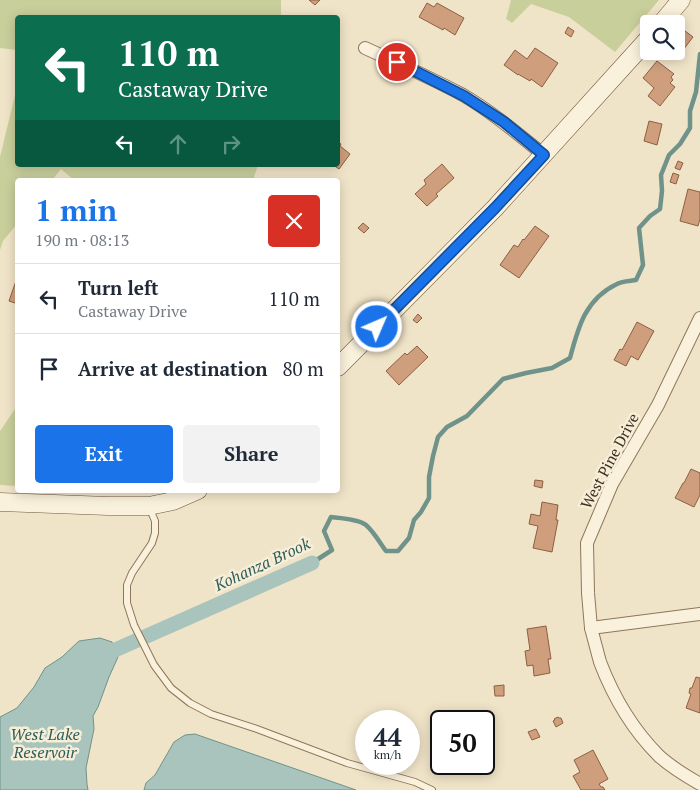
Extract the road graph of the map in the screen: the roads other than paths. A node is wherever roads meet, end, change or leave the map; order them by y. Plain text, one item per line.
1 (681, 0) edge
2 (668, 15) edge
3 (365, 48) dead end
4 (640, 48) edge
5 (544, 155) junction
6 (700, 318) edge
7 (340, 365) edge
8 (190, 493) edge
9 (0, 502) edge
10 (149, 506) junction
11 (700, 614) edge
12 (591, 628) junction
13 (700, 784) edge
14 (432, 790) edge

1 - 2 main road
3 - 5 street
4 - 5 main road
5 - 7 main road
6 - 12 street, West Pine Drive
8 - 10 main road
9 - 10 main road
10 - 14 lane
11 - 12 street
12 - 13 street, West Pine Drive

